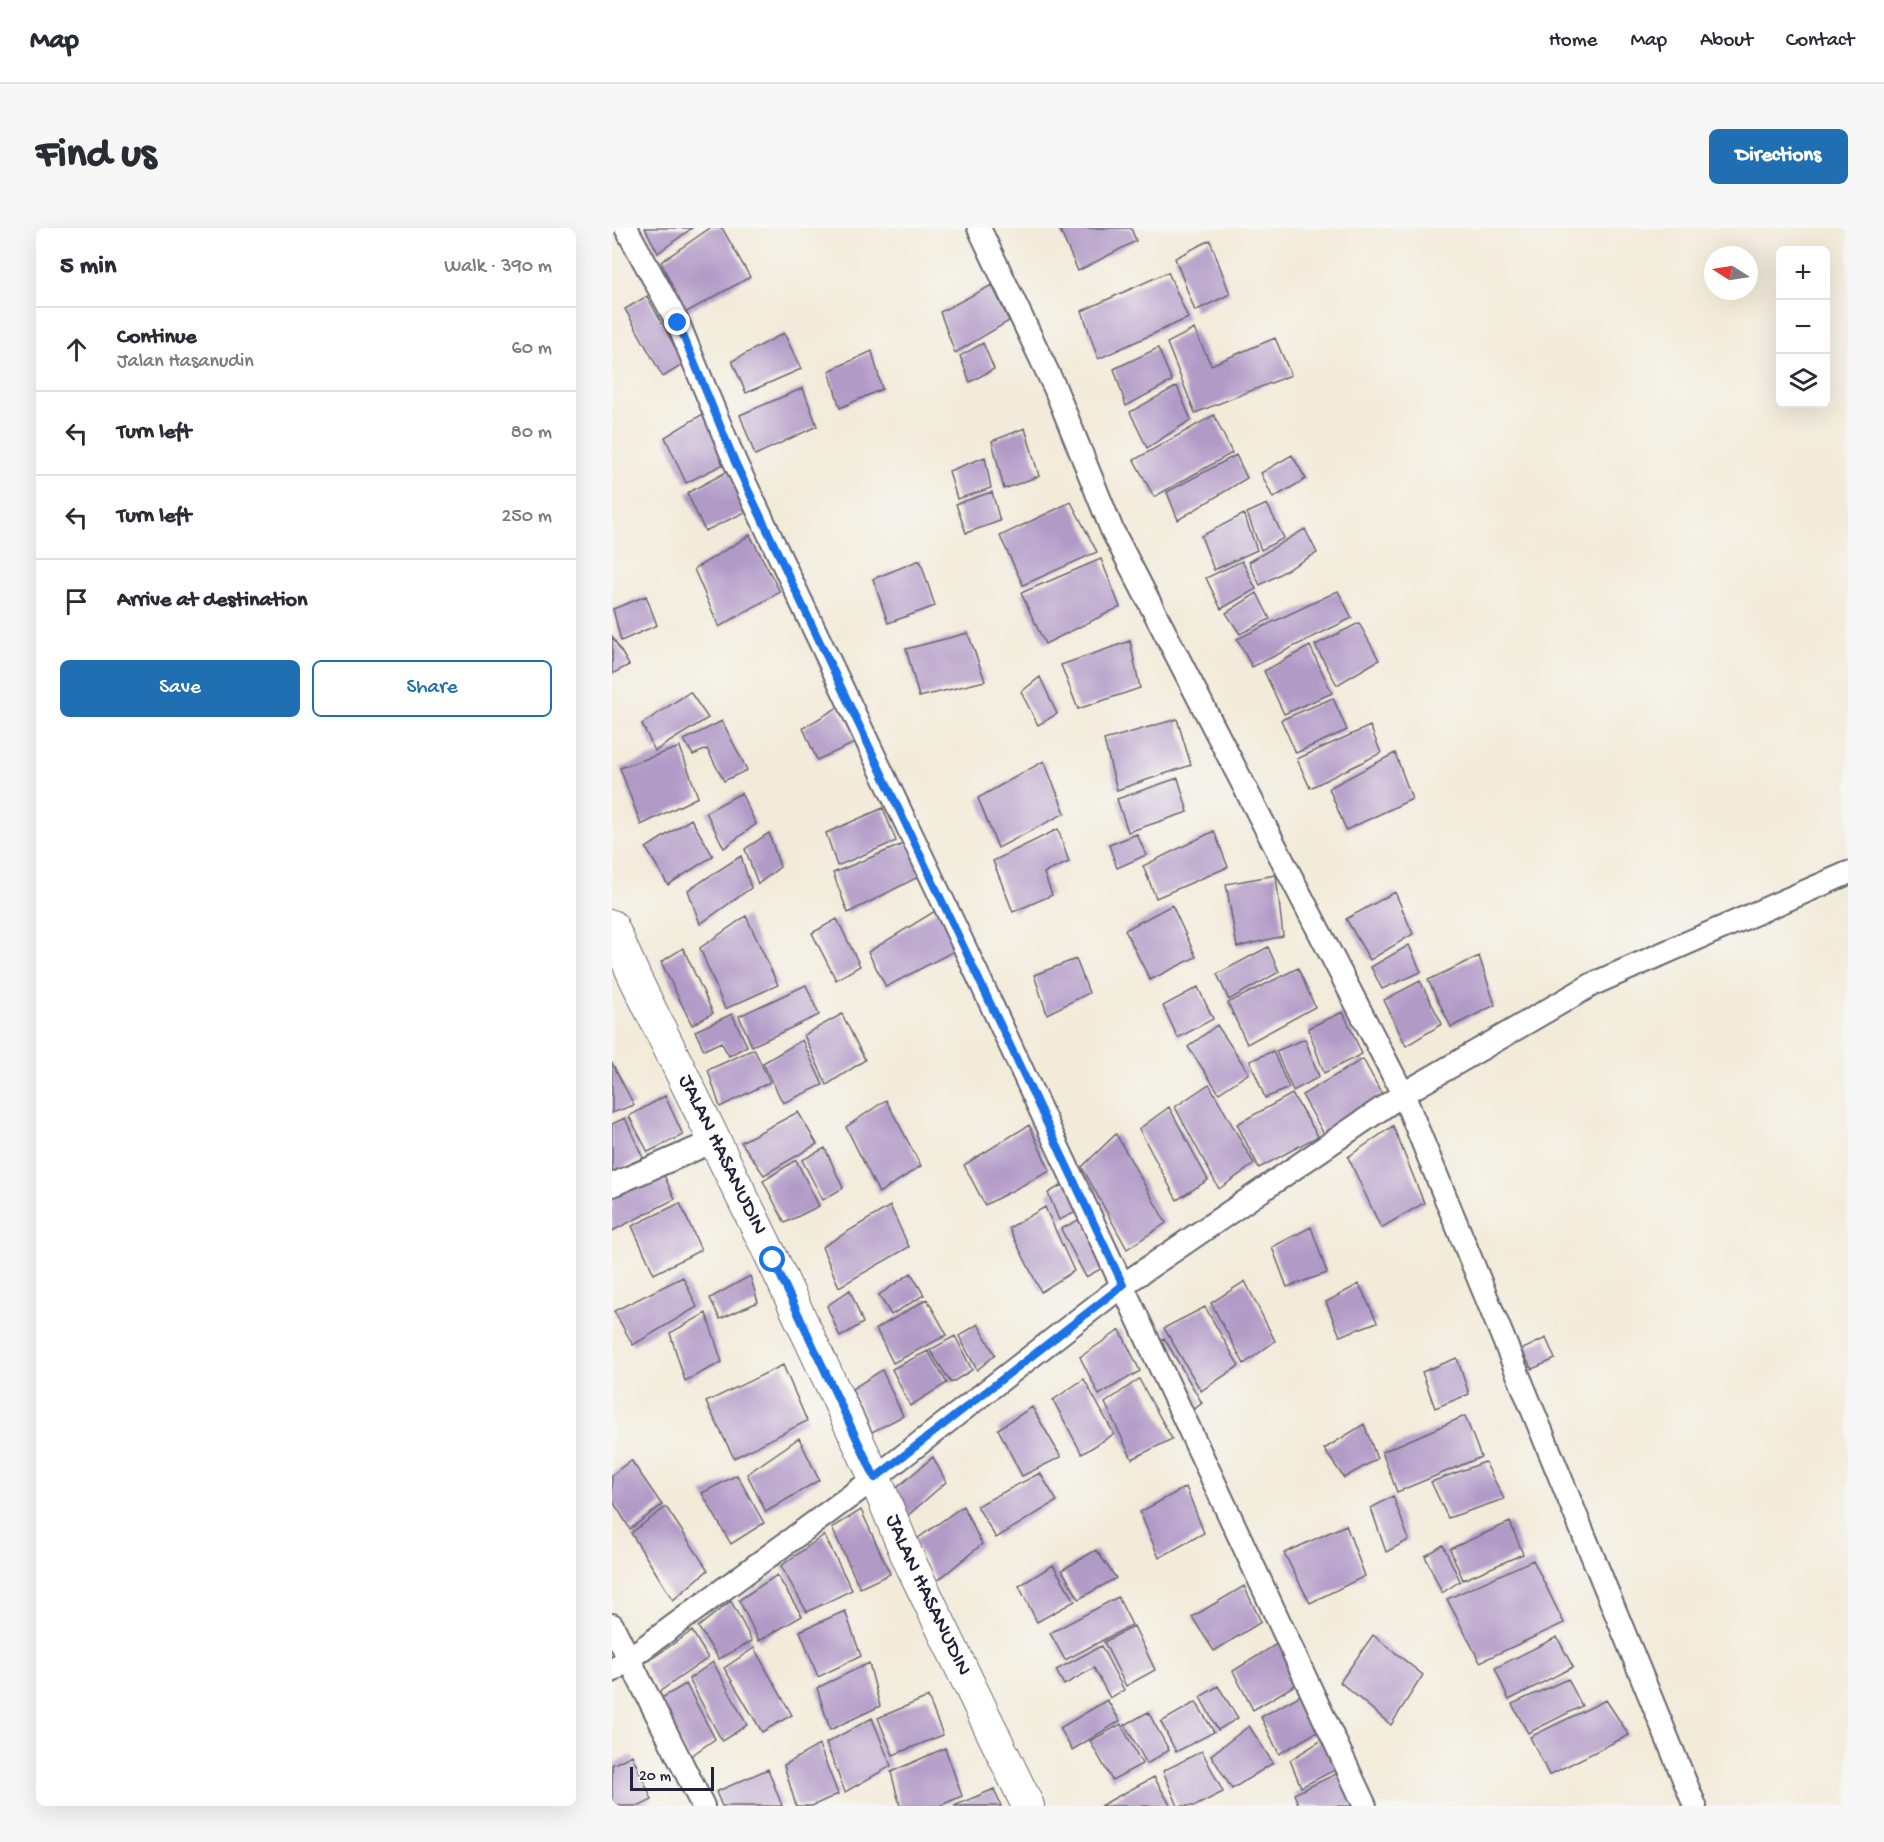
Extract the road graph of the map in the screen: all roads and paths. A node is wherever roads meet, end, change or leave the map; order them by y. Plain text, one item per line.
1 (626, 228) edge
2 (979, 228) edge
3 (1848, 873) edge
4 (612, 926) edge
5 (1403, 1094) junction
6 (714, 1141) junction
7 (612, 1185) edge
8 (1123, 1285) junction
9 (875, 1478) junction
10 (612, 1624) edge
11 (621, 1665) edge
12 (704, 1806) edge
13 (1028, 1806) edge
14 (1365, 1806) edge
15 (1695, 1806) edge

1 - 8 street
2 - 5 street
3 - 5 street
4 - 6 main road, JALAN HASANUDIN
5 - 8 street
5 - 15 street
6 - 7 street
6 - 9 main road, JALAN HASANUDIN
8 - 9 street
8 - 14 street
9 - 11 street
9 - 13 main road, JALAN HASANUDIN
10 - 11 street
11 - 12 street

